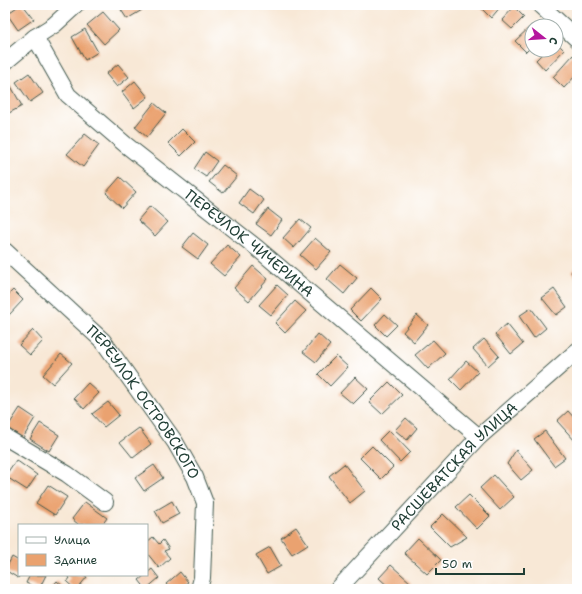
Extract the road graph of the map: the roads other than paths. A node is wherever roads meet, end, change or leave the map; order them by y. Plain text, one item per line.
1 (76, 5) edge
2 (540, 5) edge
3 (35, 37) junction
4 (577, 39) edge
5 (5, 62) edge
6 (5, 251) edge
7 (577, 351) edge
8 (479, 437) junction
9 (5, 438) edge
10 (105, 502) dead end
11 (200, 589) edge
12 (338, 589) edge

1 - 3 street
2 - 4 street
3 - 5 street
3 - 8 street, ПЕРЕУЛОК ЧИЧЕРИНА
6 - 11 street, ПЕРЕУЛОК ОСТРОВСКОГО
7 - 8 street, РАСШЕВАТСКАЯ УЛИЦА
8 - 12 street, РАСШЕВАТСКАЯ УЛИЦА
9 - 10 street

